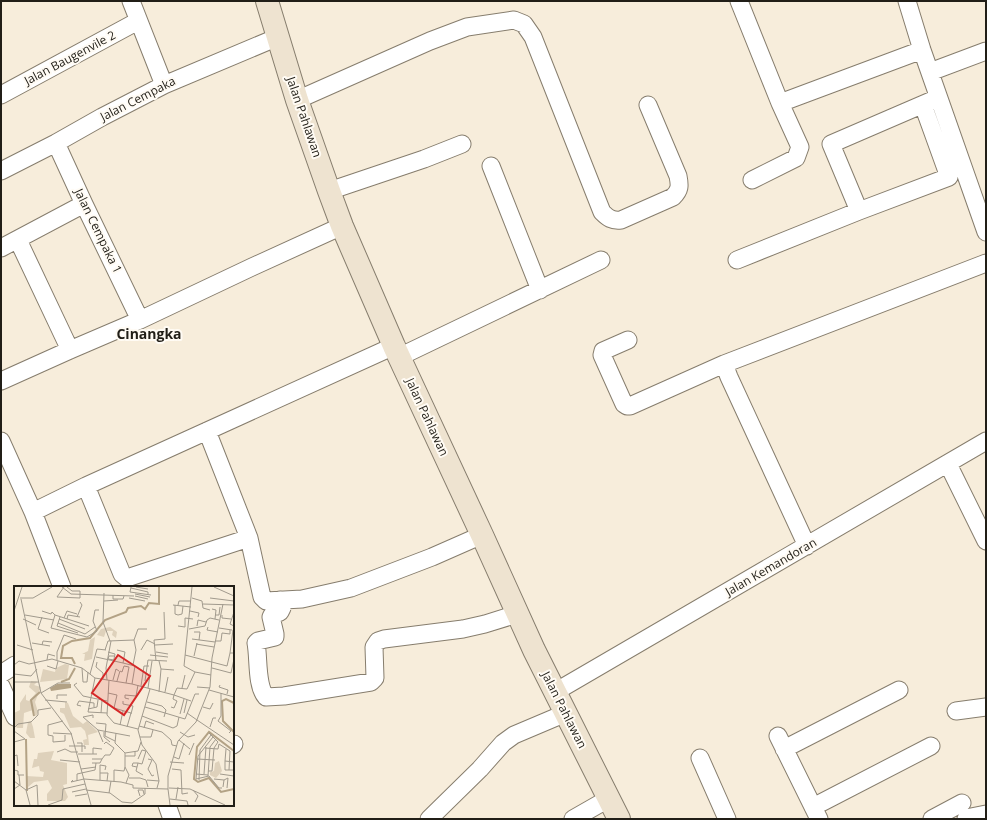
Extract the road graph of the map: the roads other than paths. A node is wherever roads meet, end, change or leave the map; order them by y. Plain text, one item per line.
1 (131, 1) edge
2 (268, 1) edge
3 (908, 1) edge
4 (741, 2) edge
5 (138, 20) junction
6 (278, 36) junction
7 (922, 50) junction
8 (986, 51) edge
9 (930, 72) junction
10 (164, 85) junction
11 (1, 95) edge
12 (939, 98) junction
13 (297, 100) junction
14 (780, 104) junction
15 (648, 105) dead end
16 (923, 105) junction
17 (56, 142) junction
18 (462, 144) dead end
19 (491, 166) dead end
20 (1, 170) edge
21 (752, 180) dead end
22 (330, 191) junction
23 (84, 204) junction
24 (859, 211) junction
25 (342, 226) junction
26 (986, 229) edge
27 (18, 240) junction
28 (1, 248) edge
29 (601, 260) dead end
30 (737, 260) dead end
31 (986, 262) edge
32 (540, 290) junction
33 (140, 320) junction
34 (628, 340) dead end
35 (70, 350) junction
36 (397, 352) junction
37 (724, 364) junction
38 (1, 381) edge
39 (207, 431) junction
40 (1, 441) edge
41 (986, 441) edge
42 (948, 464) junction
43 (86, 486) junction
44 (33, 512) junction
45 (482, 535) junction
46 (249, 538) junction
47 (986, 542) edge
48 (807, 546) junction
49 (62, 586) edge
50 (280, 600) junction
51 (517, 614) junction
52 (14, 666) edge
53 (1, 674) edge
54 (1, 686) edge
55 (899, 690) dead end
56 (555, 692) junction
57 (986, 707) edge
58 (956, 711) dead end
59 (566, 713) junction
60 (14, 715) edge
61 (931, 746) dead end
62 (700, 758) dead end
63 (608, 799) junction
64 (167, 806) edge
65 (964, 811) edge
66 (816, 813) edge
67 (986, 814) edge
68 (172, 819) edge
69 (429, 819) edge
70 (573, 819) edge
71 (619, 819) edge
72 (727, 819) edge
73 (932, 819) edge

1 - 5 street
2 - 6 street, Jalan Pahlawan
3 - 7 street
4 - 14 street
5 - 10 street
5 - 11 street, Jalan Baugenvile 2
6 - 10 street, Jalan Cempaka
6 - 13 street, Jalan Pahlawan
7 - 9 street
7 - 14 street
8 - 9 street
9 - 12 street
10 - 17 street, Jalan Cempaka
12 - 16 street
12 - 26 street
13 - 15 street
13 - 22 street, Jalan Pahlawan
14 - 21 street
16 - 24 street
16 - 24 street
17 - 20 street, Jalan Cempaka
17 - 23 street, Jalan Cempaka 1
18 - 22 street
19 - 32 street
22 - 25 street, Jalan Pahlawan
23 - 27 street
23 - 33 street, Jalan Cempaka 1
24 - 30 street
25 - 33 street
25 - 36 street, Jalan Pahlawan
27 - 28 street
27 - 35 street
29 - 32 street
31 - 37 street
32 - 36 street
33 - 35 street
34 - 37 street
35 - 38 street
36 - 39 street
36 - 45 street, Jalan Pahlawan
37 - 48 street
39 - 43 street
39 - 46 street
40 - 44 street
41 - 42 street, Jalan Kemandoran
42 - 47 street
42 - 48 street, Jalan Kemandoran
43 - 44 street
43 - 46 street
44 - 49 street
45 - 50 street
45 - 51 street, Jalan Pahlawan
46 - 50 street
48 - 56 street, Jalan Kemandoran
50 - 51 street
51 - 56 street, Jalan Pahlawan
52 - 53 street
54 - 60 street
55 - 66 street
56 - 59 street, Jalan Pahlawan
57 - 58 street
59 - 63 street, Jalan Pahlawan
59 - 69 street
61 - 66 street
62 - 72 street
63 - 70 street
63 - 71 street, Jalan Pahlawan
64 - 68 street
65 - 67 street
65 - 73 street

